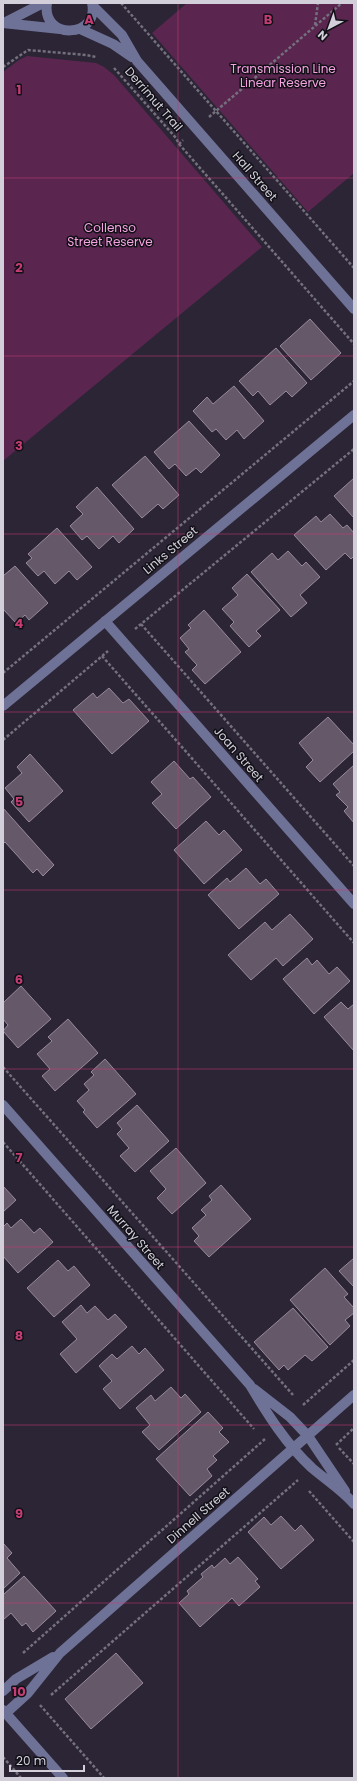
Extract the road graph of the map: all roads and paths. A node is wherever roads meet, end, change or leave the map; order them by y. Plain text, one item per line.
1 (43, 3) edge
2 (47, 3) edge
3 (121, 3) edge
4 (318, 3) edge
5 (342, 3) edge
6 (92, 5) edge
7 (4, 22) edge
8 (315, 26) junction
9 (60, 29) junction
10 (80, 29) junction
11 (98, 58) dead end
12 (137, 61) junction
13 (109, 64) dead end
14 (3, 67) edge
15 (216, 111) junction
16 (196, 129) junction
17 (179, 144) junction
18 (354, 268) edge
19 (354, 309) edge
20 (354, 344) edge
21 (354, 381) edge
22 (354, 415) edge
23 (354, 449) edge
24 (105, 621) junction
25 (141, 624) junction
26 (122, 640) junction
27 (102, 656) junction
28 (3, 673) edge
29 (3, 706) edge
30 (3, 740) edge
31 (354, 866) edge
32 (354, 904) edge
33 (354, 943) edge
34 (3, 1067) edge
35 (3, 1106) edge
36 (3, 1142) edge
37 (250, 1385) junction
38 (354, 1395) edge
39 (320, 1425) junction
40 (258, 1434) dead end
41 (308, 1436) junction
42 (264, 1440) dead end
43 (293, 1449) junction
44 (281, 1459) junction
45 (354, 1464) edge
46 (304, 1485) dead end
47 (309, 1490) dead end
48 (352, 1502) edge
49 (354, 1542) edge
50 (60, 1653) junction
51 (3, 1691) edge
52 (40, 1705) dead end
53 (5, 1712) edge
54 (3, 1758) edge
55 (21, 1778) edge
56 (63, 1778) edge
57 (104, 1778) edge

1 - 7 street
2 - 9 street
3 - 15 path
4 - 8 path
5 - 8 path, Derrimut Trail
6 - 10 street
6 - 12 street, Hall Street
7 - 9 street
8 - 15 path, Derrimut Trail
9 - 10 street
10 - 12 street, Hall Street
11 - 14 path
12 - 16 street, Hall Street
13 - 17 path, Derrimut Trail
15 - 16 path, Derrimut Trail
15 - 18 path
16 - 17 path, Derrimut Trail
16 - 19 street, Hall Street
17 - 20 path
21 - 28 path
22 - 24 street, Links Street
23 - 25 path
24 - 26 street, Joan Street
24 - 29 street, Links Street
25 - 26 path
25 - 31 path
26 - 27 path
26 - 32 street, Joan Street
27 - 30 path
27 - 33 path
34 - 39 path
35 - 37 street, Murray Street
36 - 40 path
37 - 41 street, Murray Street
37 - 43 street, Murray Street
38 - 39 street, Dinnell Street
39 - 41 street, Dinnell Street
39 - 45 path
41 - 43 street, Dinnell Street
41 - 48 street, Murray Street
42 - 44 path
43 - 44 street, Dinnell Street
43 - 48 street, Murray Street
44 - 46 path
44 - 50 street, Dinnell Street
47 - 49 path
50 - 51 street, Dinnell Street
50 - 53 street, Dinnell Street
52 - 57 path
53 - 56 street
54 - 55 path

